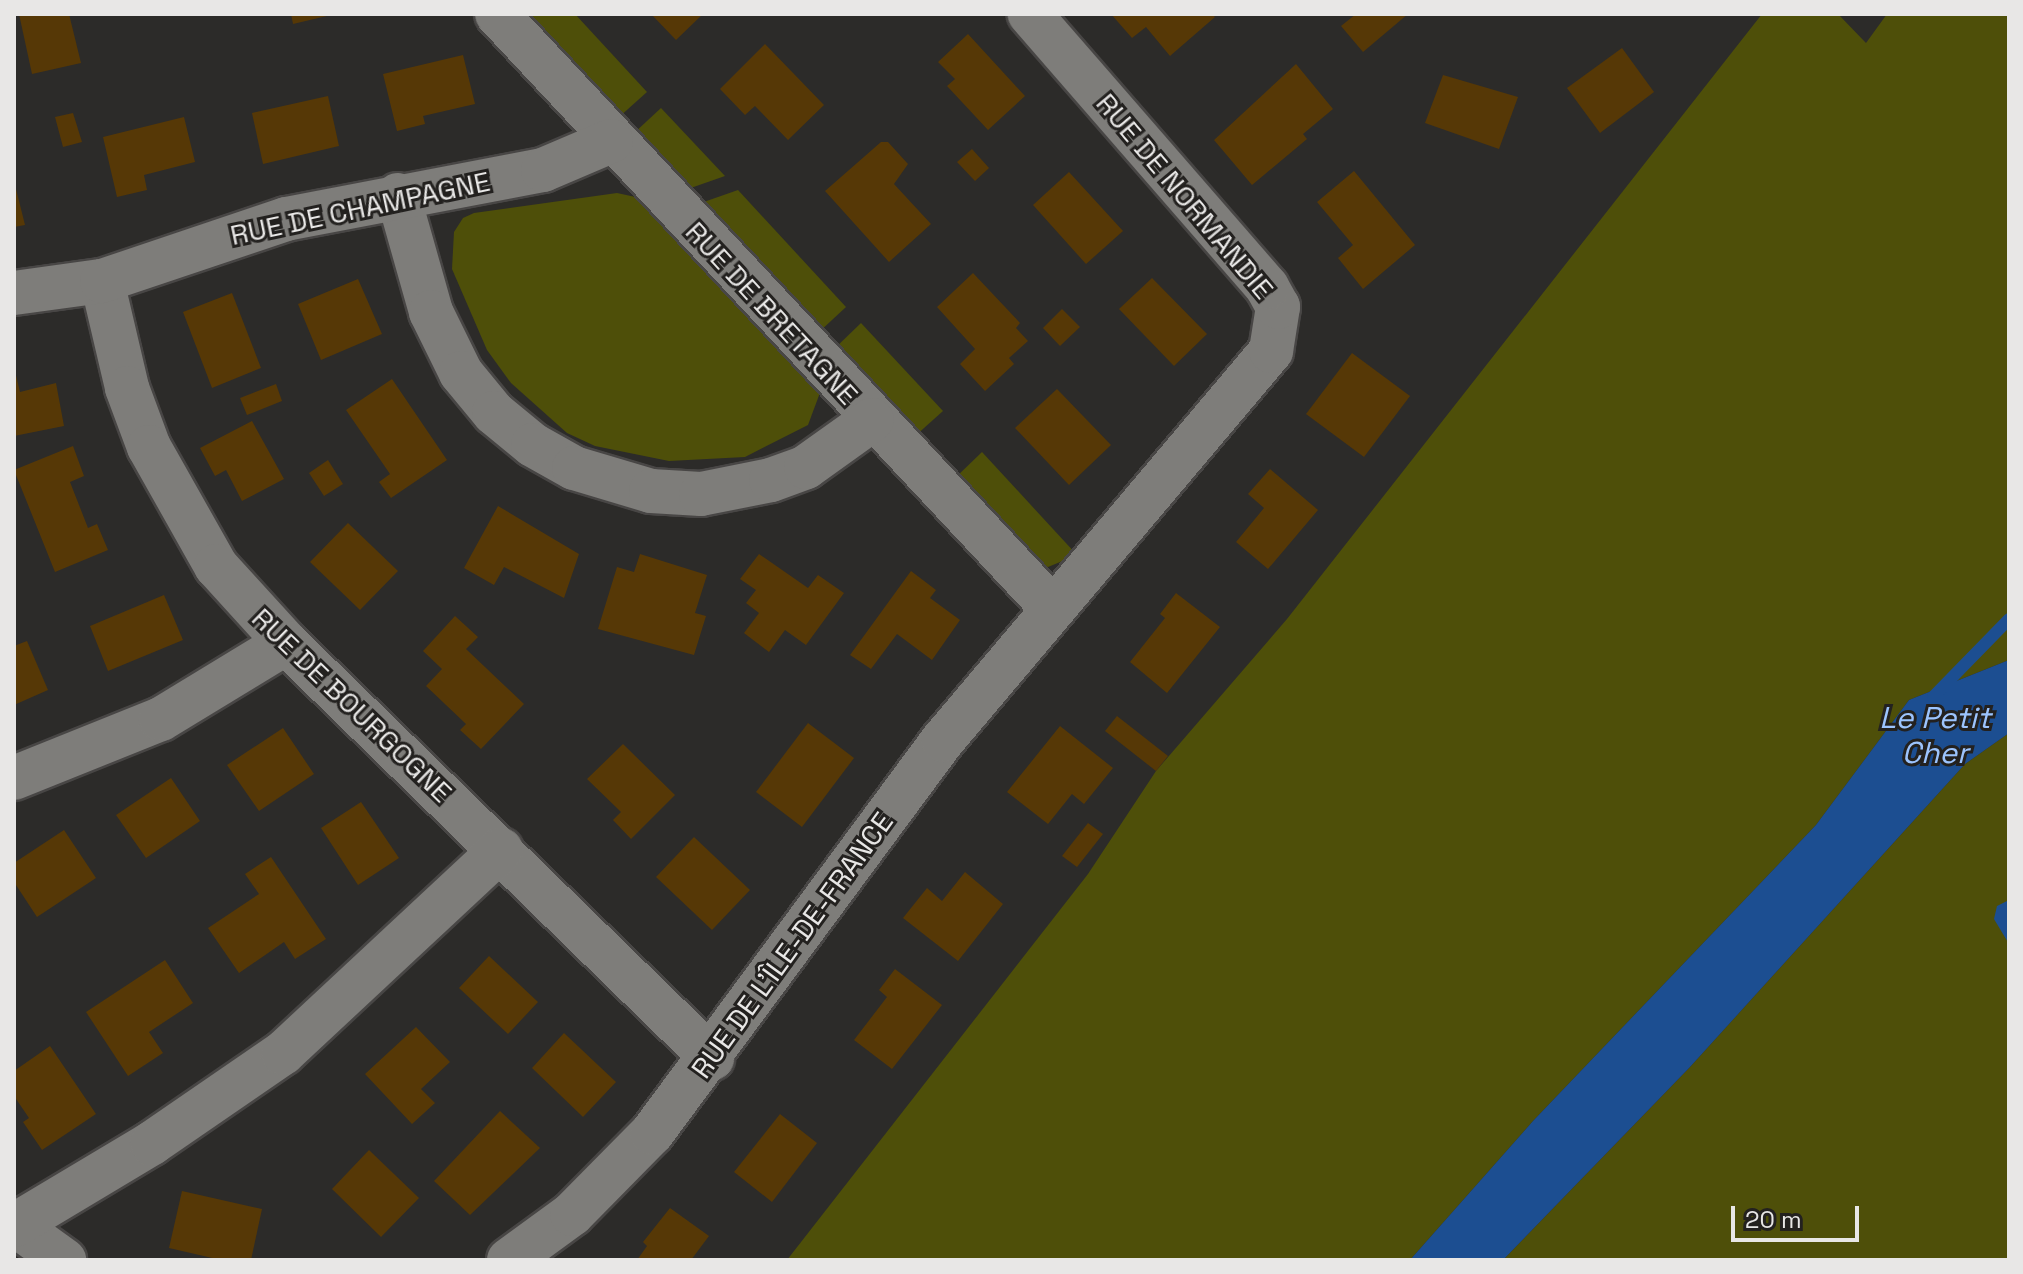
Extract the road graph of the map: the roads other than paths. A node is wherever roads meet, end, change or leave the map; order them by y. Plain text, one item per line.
1 (497, 14) edge
2 (1030, 14) edge
3 (611, 141) junction
4 (398, 195) junction
5 (102, 281) junction
6 (14, 293) edge
7 (872, 420) junction
8 (1052, 608) junction
9 (286, 643) junction
10 (14, 778) edge
11 (501, 850) junction
12 (712, 1058) junction
13 (15, 1224) edge
14 (64, 1260) edge
15 (509, 1260) edge

1 - 3 street, RUE DE BRETAGNE
2 - 8 street, RUE DE NORMANDIE
3 - 4 street, RUE DE CHAMPAGNE
3 - 7 street, RUE DE BRETAGNE
4 - 5 street, RUE DE CHAMPAGNE
4 - 7 street
5 - 6 street, RUE DE CHAMPAGNE
5 - 9 street, RUE DE BOURGOGNE
7 - 8 street, RUE DE BRETAGNE
8 - 12 street, RUE DE L'ÎLE-DE-FRANCE
9 - 10 street
9 - 11 street, RUE DE BOURGOGNE
11 - 12 street, RUE DE BOURGOGNE
11 - 13 street
12 - 15 street, RUE DE L'ÎLE-DE-FRANCE
13 - 14 street

